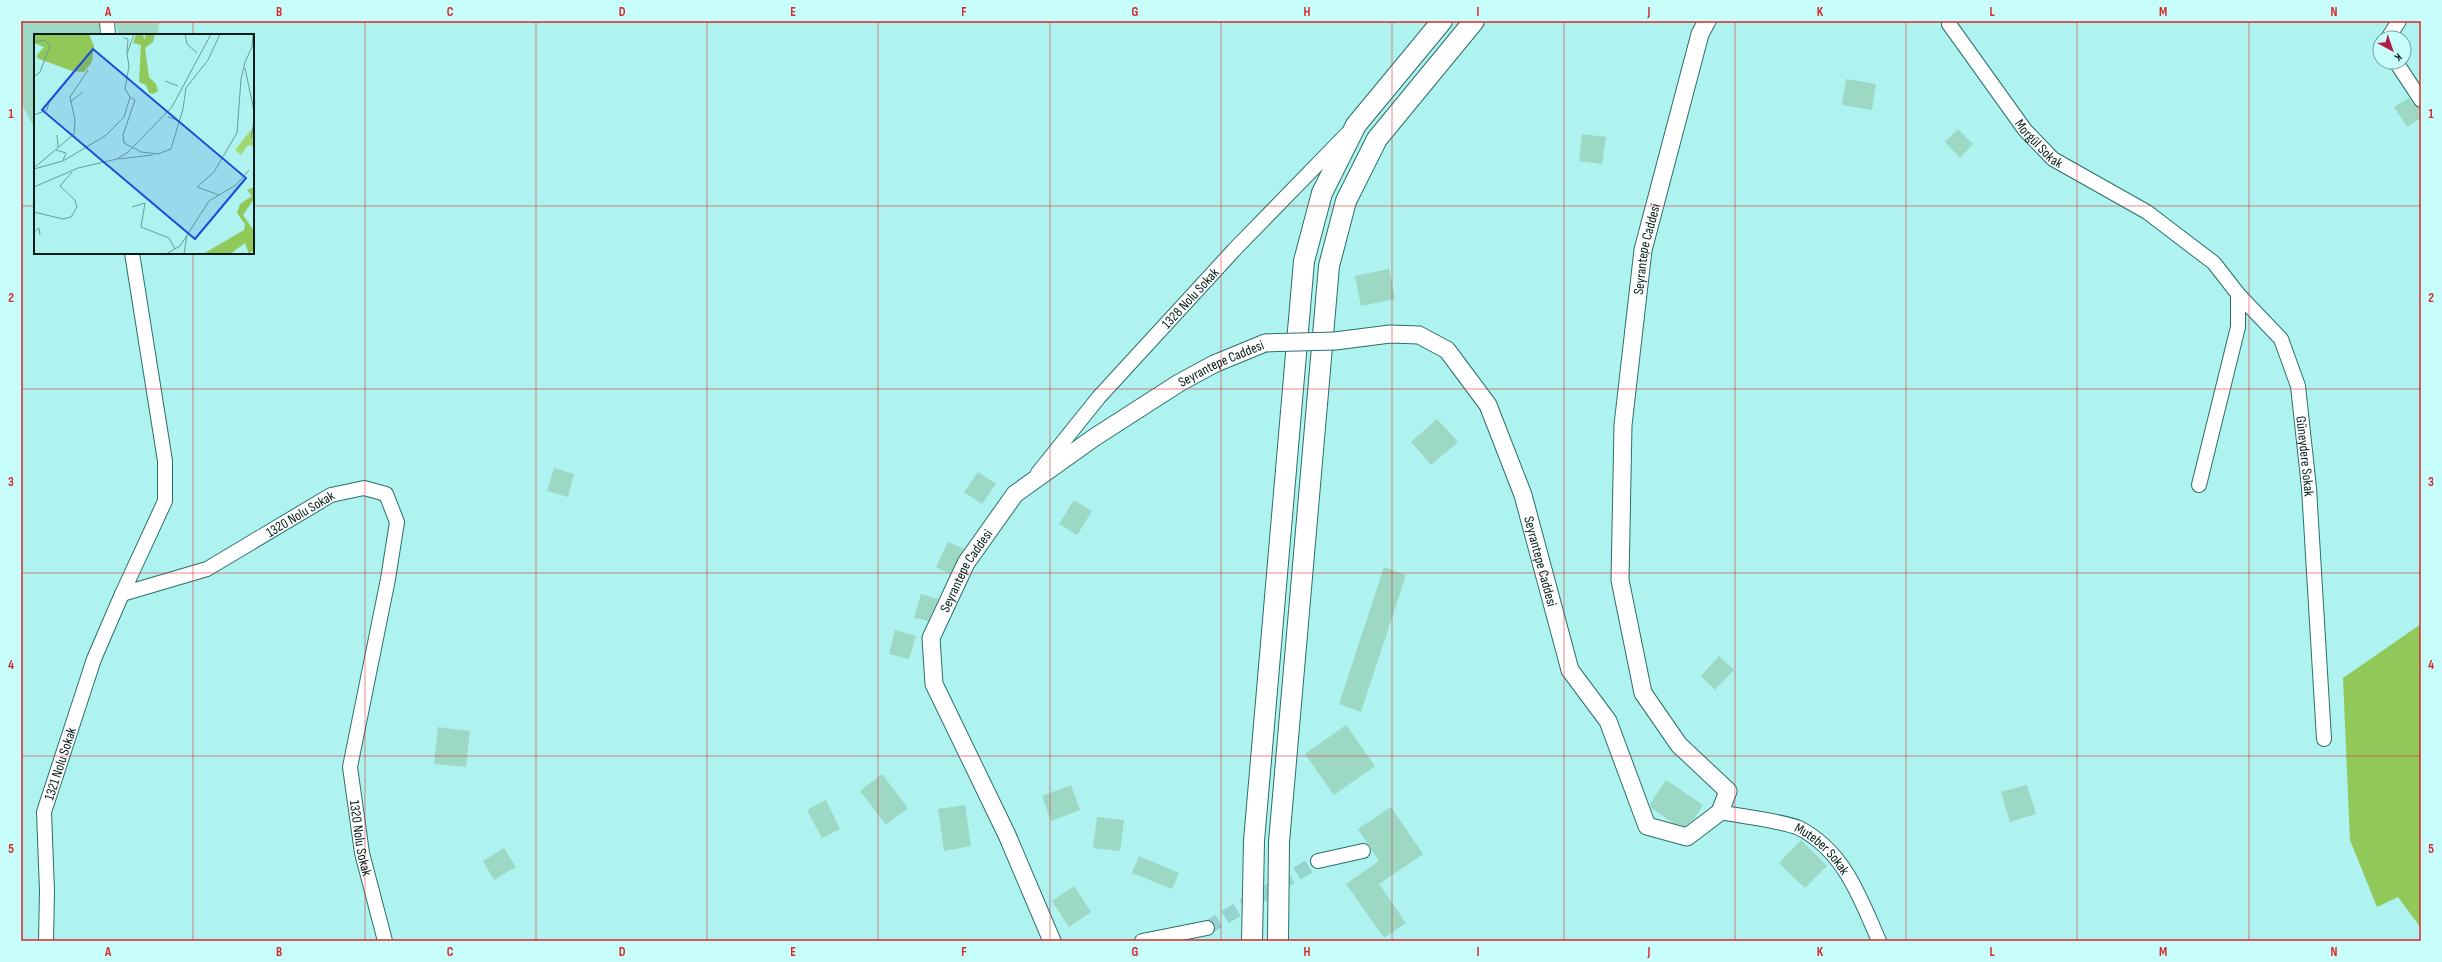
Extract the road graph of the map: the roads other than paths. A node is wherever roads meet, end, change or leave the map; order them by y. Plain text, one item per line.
1 (107, 21) edge
2 (1442, 21) edge
3 (1474, 21) edge
4 (1707, 21) edge
5 (1950, 21) edge
6 (2399, 21) edge
7 (2393, 30) edge
8 (108, 34) edge
9 (2401, 70) edge
10 (2421, 100) edge
11 (1359, 121) junction
12 (2165, 226) joint
13 (132, 254) edge
14 (2238, 294) junction
15 (1030, 483) junction
16 (2199, 485) dead end
17 (122, 594) junction
18 (2324, 739) dead end
19 (1720, 812) junction
20 (1363, 851) dead end
21 (1318, 861) tunnel mouth
22 (1207, 928) tunnel mouth
23 (46, 941) edge
24 (385, 941) edge
25 (1052, 941) edge
26 (1142, 941) edge
27 (1252, 941) edge
28 (1278, 941) edge
29 (1879, 941) edge

1 - 8 street
2 - 11 main road
3 - 28 main road
4 - 19 street, Seyrantepe Caddesi
5 - 12 street, Morgül Sokak
6 - 7 street
9 - 10 street
11 - 15 street, 1328 Nolu Sokak
11 - 27 main road
12 - 14 street, Güneydere Sokak
13 - 17 street
14 - 16 street
14 - 18 street, Güneydere Sokak
15 - 19 street, Seyrantepe Caddesi, bridge
15 - 25 street, Seyrantepe Caddesi
17 - 23 street, 1321 Nolu Sokak
17 - 24 street, 1320 Nolu Sokak
19 - 29 street, Muteber Sokak
20 - 21 street
22 - 26 street

